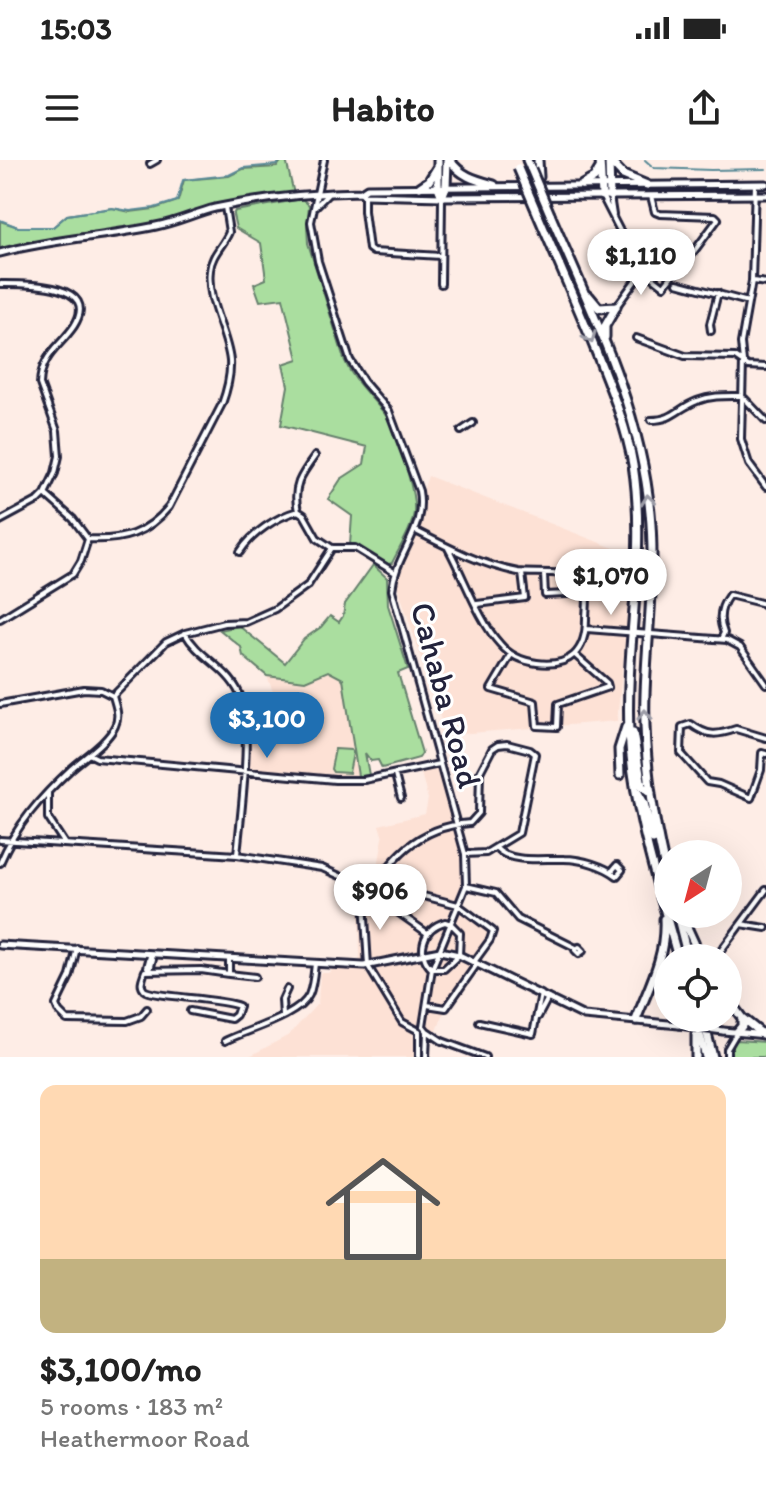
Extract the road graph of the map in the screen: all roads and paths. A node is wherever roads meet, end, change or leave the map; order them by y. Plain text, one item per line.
1 (157, 160) edge
2 (324, 160) edge
3 (448, 160) edge
4 (527, 160) edge
5 (538, 160) edge
6 (609, 160) edge
7 (438, 163) edge
8 (601, 163) edge
9 (150, 164) dead end
10 (516, 164) edge
11 (755, 184) junction
12 (766, 184) edge
13 (494, 185) junction
14 (582, 185) junction
15 (647, 185) junction
16 (606, 186) junction
17 (420, 187) junction
18 (442, 187) junction
19 (317, 193) junction
20 (334, 193) junction
21 (363, 194) junction
22 (755, 195) junction
23 (766, 195) edge
24 (606, 196) junction
25 (651, 196) junction
26 (442, 197) junction
27 (225, 207) junction
28 (313, 210) junction
29 (552, 214) junction
30 (0, 253) edge
31 (441, 256) junction
32 (643, 270) junction
33 (752, 281) junction
34 (579, 283) junction
35 (677, 283) dead end
36 (766, 283) edge
37 (0, 284) edge
38 (441, 284) dead end
39 (718, 293) junction
40 (748, 302) junction
41 (616, 307) junction
42 (711, 331) dead end
43 (636, 338) dead end
44 (606, 349) junction
45 (743, 362) junction
46 (766, 367) edge
47 (742, 396) junction
48 (651, 420) dead end
49 (766, 421) edge
50 (473, 423) dead end
51 (461, 431) dead end
52 (315, 456) dead end
53 (766, 487) edge
54 (45, 494) junction
55 (298, 511) junction
56 (0, 521) edge
57 (416, 531) junction
58 (88, 539) junction
59 (332, 548) junction
60 (448, 548) junction
61 (240, 552) dead end
62 (391, 571) junction
63 (522, 572) junction
64 (544, 574) junction
65 (587, 593) junction
66 (477, 604) junction
67 (766, 606) edge
68 (0, 619) edge
69 (587, 629) junction
70 (185, 633) junction
71 (633, 633) junction
72 (649, 634) junction
73 (721, 639) junction
74 (511, 655) junction
75 (575, 655) junction
76 (766, 668) edge
77 (760, 673) junction
78 (766, 684) edge
79 (113, 696) junction
80 (0, 704) edge
81 (629, 718) junction
82 (766, 738) edge
83 (766, 754) edge
84 (91, 755) junction
85 (439, 764) junction
86 (244, 772) junction
87 (395, 775) junction
88 (620, 775) dead end
89 (636, 790) junction
90 (48, 792) junction
91 (651, 793) junction
92 (401, 798) dead end
93 (456, 824) junction
94 (0, 840) edge
95 (11, 840) junction
96 (658, 840) edge
97 (654, 842) edge
98 (65, 844) junction
99 (496, 848) junction
100 (465, 854) junction
101 (237, 855) junction
102 (0, 863) edge
103 (654, 864) edge
104 (612, 871) dead end
105 (384, 873) junction
106 (466, 886) junction
107 (766, 890) edge
108 (369, 893) junction
109 (458, 905) junction
110 (742, 923) edge
111 (451, 924) junction
112 (742, 924) edge
113 (664, 928) edge
114 (766, 928) edge
115 (427, 933) junction
116 (0, 945) edge
117 (77, 948) junction
118 (576, 948) dead end
119 (440, 951) junction
120 (422, 954) junction
121 (150, 955) junction
122 (459, 955) junction
123 (229, 959) junction
124 (315, 963) junction
125 (476, 963) junction
126 (368, 966) junction
127 (432, 969) junction
128 (150, 970) junction
129 (229, 974) junction
130 (255, 977) dead end
131 (287, 989) dead end
132 (541, 994) junction
133 (548, 997) junction
134 (426, 1005) junction
135 (147, 1009) dead end
136 (190, 1011) dead end
137 (283, 1016) junction
138 (538, 1017) junction
139 (742, 1018) edge
140 (636, 1020) junction
141 (479, 1022) dead end
142 (654, 1022) edge
143 (423, 1030) junction
144 (695, 1032) edge
145 (699, 1032) edge
146 (707, 1032) edge
147 (737, 1032) joint
148 (764, 1035) edge
149 (225, 1041) dead end
150 (419, 1057) edge
151 (426, 1057) edge
152 (485, 1057) edge
153 (696, 1057) edge
154 (706, 1057) edge
155 (713, 1057) edge
156 (727, 1057) edge

1 - 9 street
2 - 19 street, Cahaba Road
3 - 13 highway
3 - 18 highway
4 - 29 highway, bridge
5 - 29 highway, bridge
6 - 15 highway
6 - 16 highway
7 - 17 highway
7 - 18 highway
8 - 14 highway
8 - 16 highway
10 -> 71 highway, bridge
11 - 12 main road
11 - 15 main road
11 - 22 street
13 - 14 main road
13 - 18 main road
14 - 16 main road
15 - 16 main road
16 - 24 highway
17 - 18 main road
17 - 21 main road
18 - 26 highway
19 - 20 main road
19 - 27 main road
19 - 28 street, Cahaba Road
20 - 21 main road
20 - 28 street
21 - 26 main road
21 - 31 street
22 - 23 main road
22 - 25 main road
22 - 33 street
24 - 25 main road
24 - 26 main road
24 - 32 street
25 - 32 street
26 - 31 street
27 - 30 main road
27 - 58 street
28 - 57 street, Cahaba Road
29 - 34 highway
31 - 38 street
32 - 41 street
33 - 36 street
33 - 40 street
34 - 41 highway
34 - 44 highway
35 - 39 street
37 - 54 street
39 - 40 street
39 - 42 street
40 - 45 street
41 - 44 highway
43 - 45 street
72 -> 44 highway
45 - 46 street
45 - 47 street
47 - 48 street
47 - 49 street
47 - 53 street
50 - 51 street
52 - 55 street
54 - 56 street
54 - 58 street
55 - 59 street
55 - 61 street
57 - 60 street
57 - 62 street, Cahaba Road
58 - 68 street
59 - 62 street
59 - 70 street
60 - 63 street
60 - 66 street
62 - 85 street, Cahaba Road
63 - 64 street
63 - 66 street
64 - 65 street
64 - 65 street
65 - 69 street
66 - 74 street
67 - 73 street
69 - 71 street
69 - 75 street
70 - 79 street
70 - 86 street
71 - 72 street
71 - 81 highway
72 - 73 street
91 -> 72 highway
73 - 77 street
74 - 75 street
74 - 75 street
76 - 77 street
77 - 78 street
79 - 80 street
79 - 84 street
81 - 88 highway
81 - 89 highway
81 - 91 highway
82 - 83 street
84 - 86 street
84 - 90 street
85 - 87 street
85 - 93 street, Cahaba Road
86 - 87 street
86 - 101 street
87 - 92 street
89 - 97 highway
89 - 103 highway
90 - 95 street
90 - 98 street
91 - 96 highway
93 - 99 street
93 - 100 street, Cahaba Road
93 - 105 street
94 - 95 street
95 - 98 street
95 - 102 street
98 - 101 street
99 - 100 street
99 - 104 street
100 - 106 street, Cahaba Road
101 - 108 street
105 - 108 street
105 - 109 street
106 - 109 street, Cahaba Road
106 - 118 street
107 - 110 street
108 - 115 street
108 - 126 street
109 - 111 street, Cahaba Road
109 - 125 street
111 - 115 street
111 - 119 street, Cahaba Road
111 - 122 street
112 - 114 street
113 - 140 highway
115 - 120 street
116 - 117 main road
117 - 121 main road
117 - 135 street
119 - 120 main road
119 - 122 main road
119 - 127 street, Cahaba Road
120 - 126 main road
120 - 127 street
121 - 123 main road
121 - 128 street
122 - 125 main road
122 - 127 street
123 - 124 main road
123 - 129 street
124 - 126 main road
124 - 137 street
125 - 132 main road
125 - 134 street
126 - 143 street
127 - 134 street, Cahaba Road
128 - 129 street
128 - 136 street
129 - 130 street
131 - 137 street
132 - 133 main road
132 - 138 street
133 - 138 street
133 - 140 main road
134 - 143 street, Cahaba Road
137 - 149 street
138 - 141 street
139 - 148 highway
140 - 142 main road, bridge
143 - 150 street, Cahaba Road
143 - 151 street, Cahaba Road
143 - 152 street
144 - 153 highway
145 - 154 highway
146 - 155 highway
147 - 148 main road
147 - 156 street

